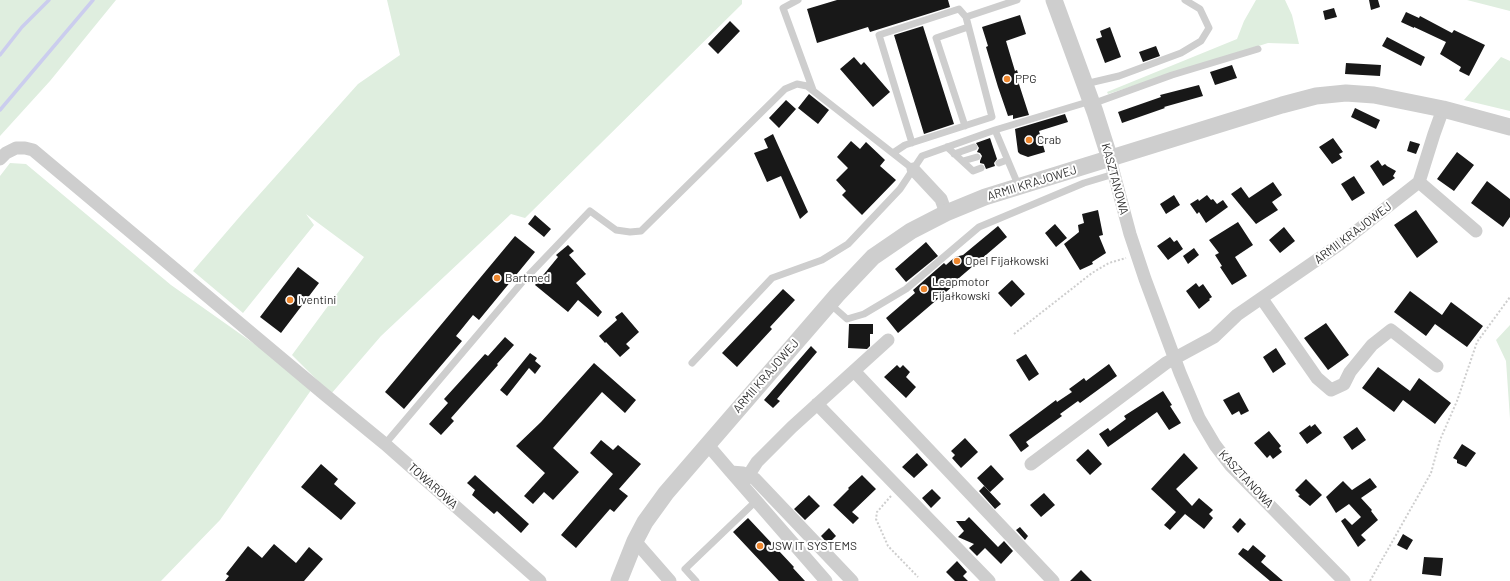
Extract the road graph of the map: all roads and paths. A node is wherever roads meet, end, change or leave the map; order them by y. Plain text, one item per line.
1 (798, 0) edge
2 (1017, 0) edge
3 (1054, 0) edge
4 (1185, 0) edge
5 (966, 17) junction
6 (968, 27) junction
7 (1258, 49) dead end
8 (1085, 84) junction
9 (813, 90) junction
10 (1091, 102) junction
11 (1443, 109) junction
12 (965, 126) junction
13 (1510, 128) edge
14 (995, 130) junction
15 (912, 143) junction
16 (947, 147) junction
17 (974, 147) dead end
18 (893, 153) junction
19 (954, 154) junction
20 (977, 157) dead end
21 (0, 159) edge
22 (1007, 160) junction
23 (963, 161) junction
24 (999, 163) dead end
25 (1112, 166) junction
26 (981, 168) dead end
27 (913, 169) junction
28 (1419, 182) junction
29 (1019, 187) junction
30 (946, 213) junction
31 (1476, 231) dead end
32 (1128, 258) dead end
33 (1510, 297) edge
34 (1262, 299) junction
35 (829, 304) junction
36 (1014, 334) dead end
37 (888, 340) dead end
38 (1174, 358) junction
39 (692, 363) dead end
40 (1437, 366) dead end
41 (854, 371) junction
42 (817, 404) junction
43 (385, 444) junction
44 (707, 444) junction
45 (1031, 464) dead end
46 (731, 472) junction
47 (748, 476) junction
48 (899, 488) junction
49 (756, 501) junction
50 (635, 542) junction
51 (918, 577) dead end
52 (540, 581) edge
53 (619, 581) edge
54 (670, 581) edge
55 (696, 581) edge
56 (826, 581) edge
57 (852, 581) edge
58 (989, 581) edge
59 (1053, 581) edge
60 (1344, 581) edge
61 (1370, 581) edge

1 - 9 lane
2 - 5 lane
3 - 8 street, KASZTANOWA
4 - 8 lane
5 - 6 lane
5 - 15 lane
6 - 12 lane
6 - 12 lane
7 - 10 lane
8 - 10 street, KASZTANOWA
9 - 18 lane
9 - 43 lane
10 - 14 lane
10 - 25 street, KASZTANOWA
11 - 13 street, ARMII KRAJOWEJ
11 - 25 street, ARMII KRAJOWEJ
11 - 28 street
12 - 15 lane
14 - 16 lane
14 - 22 lane
15 - 18 lane
16 - 19 lane
16 - 27 lane
17 - 19 lane
18 - 27 lane
19 - 23 lane
20 - 23 lane
21 - 43 street, TOWAROWA
22 - 24 lane
22 - 29 lane
23 - 26 lane
25 - 29 street, ARMII KRAJOWEJ
25 - 35 lane
25 - 38 street, KASZTANOWA
27 - 30 street
27 - 39 lane
28 - 31 street
28 - 34 street, ARMII KRAJOWEJ
29 - 30 street, ARMII KRAJOWEJ
30 - 35 street, ARMII KRAJOWEJ
32 - 36 path
33 - 61 path
34 - 38 street, ARMII KRAJOWEJ
34 - 40 street
35 - 44 street, ARMII KRAJOWEJ
37 - 41 street
38 - 45 street
38 - 60 street, KASZTANOWA
41 - 42 street
41 - 59 street
42 - 47 street
42 - 48 street
43 - 52 street, TOWAROWA
44 - 46 street
44 - 50 street, ARMII KRAJOWEJ
46 - 47 street
46 - 49 street
47 - 57 street
48 - 51 path
48 - 58 street
49 - 55 lane
49 - 56 street
50 - 53 street, ARMII KRAJOWEJ
50 - 54 street

